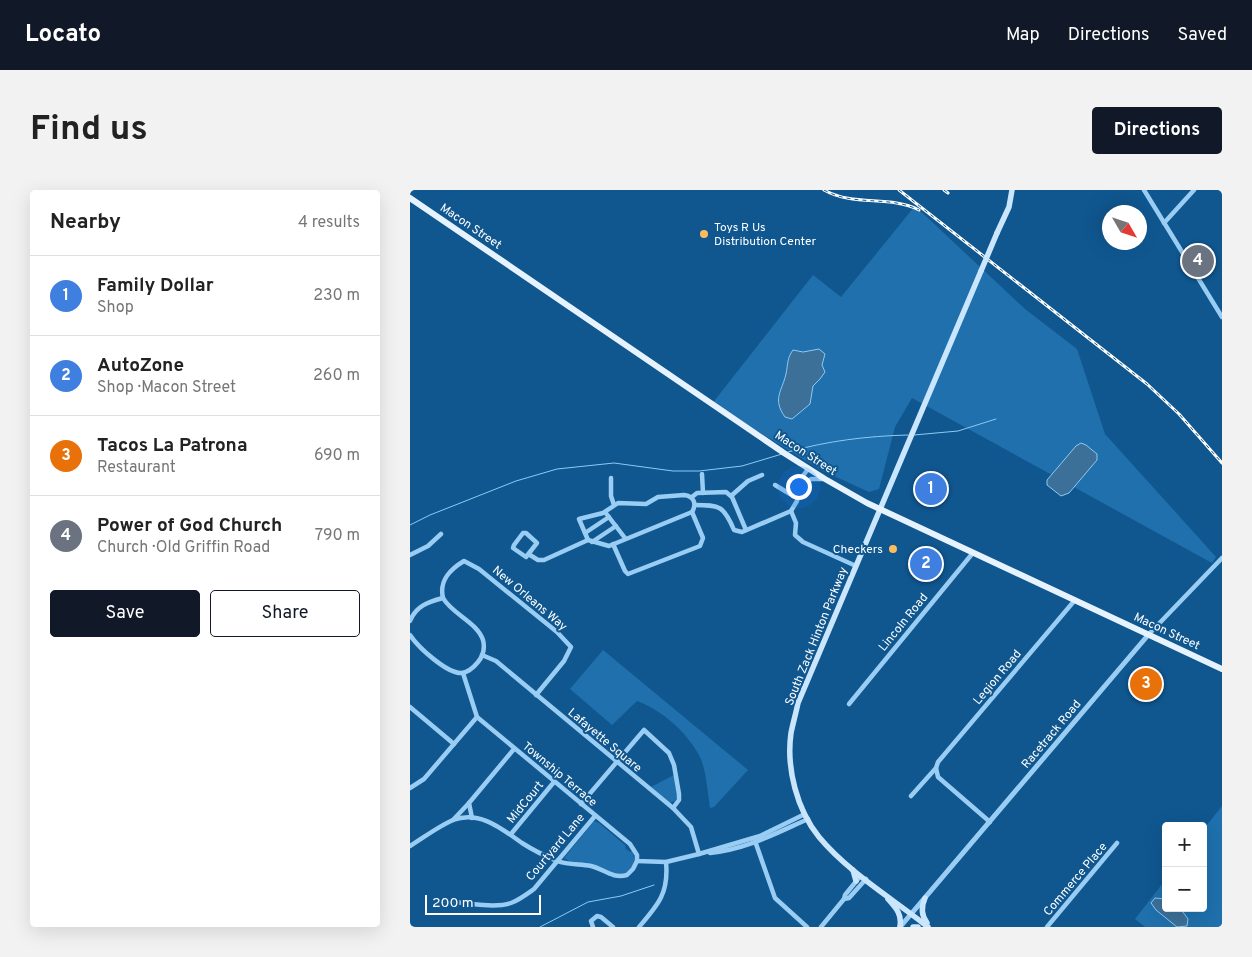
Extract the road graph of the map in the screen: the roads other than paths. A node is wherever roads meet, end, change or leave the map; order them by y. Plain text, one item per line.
1 (1012, 190) edge
2 (1144, 190) edge
3 (1194, 190) edge
4 (410, 198) edge
5 (1164, 223) junction
6 (1222, 317) edge
7 (808, 469) junction
8 (702, 474) dead end
9 (762, 475) dead end
10 (611, 478) dead end
11 (825, 479) junction
12 (774, 485) dead end
13 (703, 492) junction
14 (798, 492) junction
15 (731, 496) junction
16 (692, 498) junction
17 (614, 505) junction
18 (695, 505) junction
19 (880, 510) junction
20 (791, 511) junction
21 (692, 512) junction
22 (607, 514) junction
23 (616, 526) junction
24 (746, 530) junction
25 (585, 533) junction
26 (441, 534) dead end
27 (625, 538) junction
28 (590, 541) junction
29 (613, 544) junction
30 (972, 554) junction
31 (410, 555) edge
32 (530, 555) junction
33 (1222, 558) edge
34 (856, 566) junction
35 (443, 598) junction
36 (1074, 600) junction
37 (410, 622) edge
38 (1149, 634) junction
39 (410, 635) edge
40 (482, 655) junction
41 (1222, 669) edge
42 (463, 673) junction
43 (536, 695) junction
44 (850, 704) dead end
45 (410, 708) edge
46 (477, 717) junction
47 (454, 744) junction
48 (514, 749) junction
49 (616, 762) junction
50 (936, 768) junction
51 (554, 782) junction
52 (411, 786) edge
53 (911, 796) dead end
54 (469, 803) junction
55 (581, 804) junction
56 (673, 808) junction
57 (595, 816) junction
58 (806, 816) junction
59 (472, 818) junction
60 (453, 820) junction
61 (990, 822) junction
62 (511, 834) junction
63 (755, 840) junction
64 (1117, 843) dead end
65 (410, 846) edge
66 (699, 854) junction
67 (557, 861) junction
68 (637, 861) junction
69 (666, 862) junction
70 (850, 866) junction
71 (863, 877) junction
72 (856, 881) junction
73 (882, 892) junction
74 (925, 898) junction
75 (844, 899) junction
76 (444, 901) dead end
77 (911, 913) junction
78 (593, 927) edge
79 (613, 927) edge
80 (639, 927) edge
81 (807, 927) edge
82 (821, 927) edge
83 (900, 927) edge
84 (913, 927) edge
85 (918, 927) edge
86 (929, 927) edge
87 (1047, 927) edge

1 - 19 main road, South Zack Hinton Parkway, bridge
2 - 5 street
3 - 5 street
4 - 7 main road, Macon Street
5 - 6 street
7 - 11 main road, Macon Street
7 - 14 street
8 - 13 street
9 - 15 street
10 - 17 street
11 - 14 street
11 - 19 main road, Macon Street
12 - 14 street
13 - 15 street
13 - 16 street
14 - 20 street
15 - 24 street
16 - 17 street
16 - 18 street
17 - 22 street
18 - 21 street
18 - 24 street
19 - 30 main road, Macon Street
19 - 34 main road, South Zack Hinton Parkway
20 - 24 street
20 - 34 street
21 - 27 street
21 - 29 street
22 - 23 street
22 - 25 street
22 - 25 street
23 - 27 street
23 - 28 street
25 - 28 street
26 - 31 street
27 - 29 street
28 - 29 street
28 - 32 street
30 - 36 main road, Macon Street
30 - 44 street, Lincoln Road
32 - 32 street
33 - 38 street, Racetrack Road
34 - 58 main road, South Zack Hinton Parkway
35 - 37 street
35 - 40 street
35 - 43 street, New Orleans Way
36 - 38 main road, Macon Street
36 - 50 street, Legion Road
38 - 41 main road, Macon Street
38 - 61 street, Racetrack Road
39 - 42 street
40 - 42 street
40 - 43 street, Lafayette Square
42 - 46 street
43 - 49 street, Lafayette Square
45 - 47 street
46 - 47 street
46 - 48 street, Township Terrace
47 - 52 street
48 - 51 street, Township Terrace
48 - 54 street
49 - 55 street
49 - 56 street, Lafayette Square
49 - 56 street
50 - 53 street, Legion Road
50 - 61 street
51 - 55 street, Township Terrace
51 - 62 street, MidCourt
54 - 59 street
54 - 60 street
55 - 57 street, Township Terrace
56 - 66 street, Lafayette Square
57 - 67 street, Courtyard Lane
57 - 68 street, Township Terrace
58 - 63 street
58 - 70 main road, South Zack Hinton Parkway
59 - 60 street
59 - 62 street
60 - 65 street
61 - 74 street, Racetrack Road
62 - 67 street
63 - 66 street
63 - 81 street
64 - 87 street, Commerce Place
66 - 69 street
67 - 68 street
67 - 76 street, Courtyard Lane
68 - 69 street
69 - 80 street
70 - 71 main road, South Zack Hinton Parkway
70 - 72 main road
71 - 72 street
71 - 73 main road, South Zack Hinton Parkway
71 - 75 street
72 - 75 street
73 - 77 main road, South Zack Hinton Parkway
73 - 83 main road
74 - 77 street, Racetrack Road
74 - 86 main road
75 - 82 street
77 - 83 street, Racetrack Road
77 - 86 main road, South Zack Hinton Parkway
78 - 79 street
84 - 85 main road

